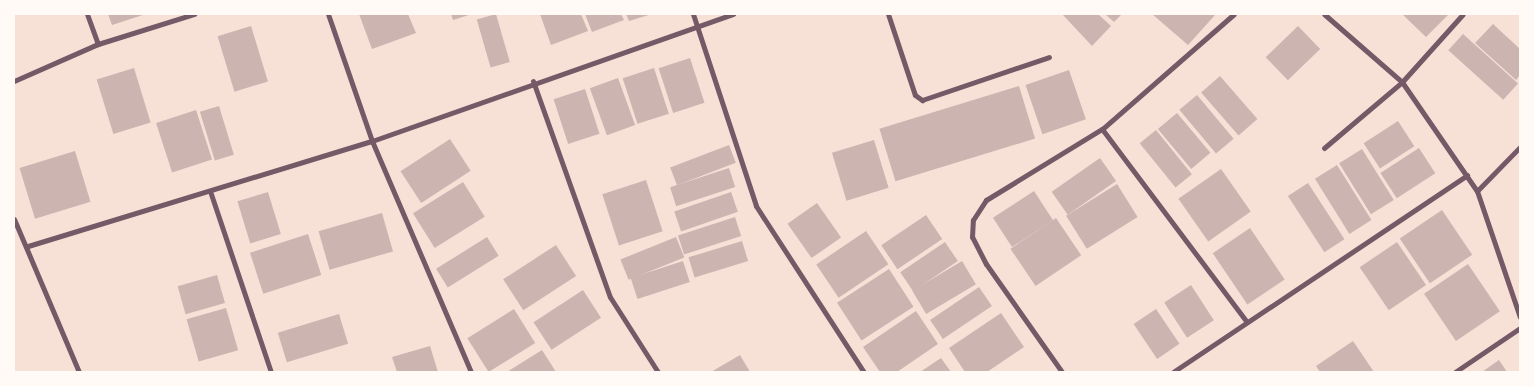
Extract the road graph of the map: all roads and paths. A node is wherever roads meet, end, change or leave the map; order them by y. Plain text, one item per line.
1 (87, 14) edge
2 (194, 14) edge
3 (328, 14) edge
4 (693, 14) edge
5 (733, 14) edge
6 (888, 14) edge
7 (1234, 14) edge
8 (1324, 14) edge
9 (1463, 14) edge
10 (698, 28) junction
11 (98, 44) junction
12 (1049, 57) dead end
13 (14, 81) edge
14 (533, 81) junction
15 (1402, 82) junction
16 (1102, 129) junction
17 (372, 141) junction
18 (1520, 147) edge
19 (1324, 148) dead end
20 (1467, 176) junction
21 (210, 191) junction
22 (1478, 191) junction
23 (14, 219) edge
24 (28, 246) junction
25 (1520, 318) edge
26 (1247, 322) junction
27 (1520, 328) edge
28 (78, 372) edge
29 (271, 372) edge
30 (471, 372) edge
31 (658, 372) edge
32 (864, 372) edge
33 (1062, 372) edge
34 (1173, 372) edge
35 (1455, 372) edge

1 - 11 street
2 - 11 street
3 - 17 street
4 - 10 street
5 - 10 street
6 - 12 street
7 - 16 street
8 - 15 street
9 - 15 street
10 - 14 street
10 - 32 street
11 - 13 street
14 - 17 street
14 - 31 street
15 - 19 street
15 - 20 street
16 - 26 street
16 - 33 street
17 - 21 street
17 - 30 street
18 - 22 street
20 - 22 street
20 - 26 street
21 - 24 street
21 - 29 street
22 - 25 street
23 - 24 street
24 - 28 street
26 - 34 street
27 - 35 street

